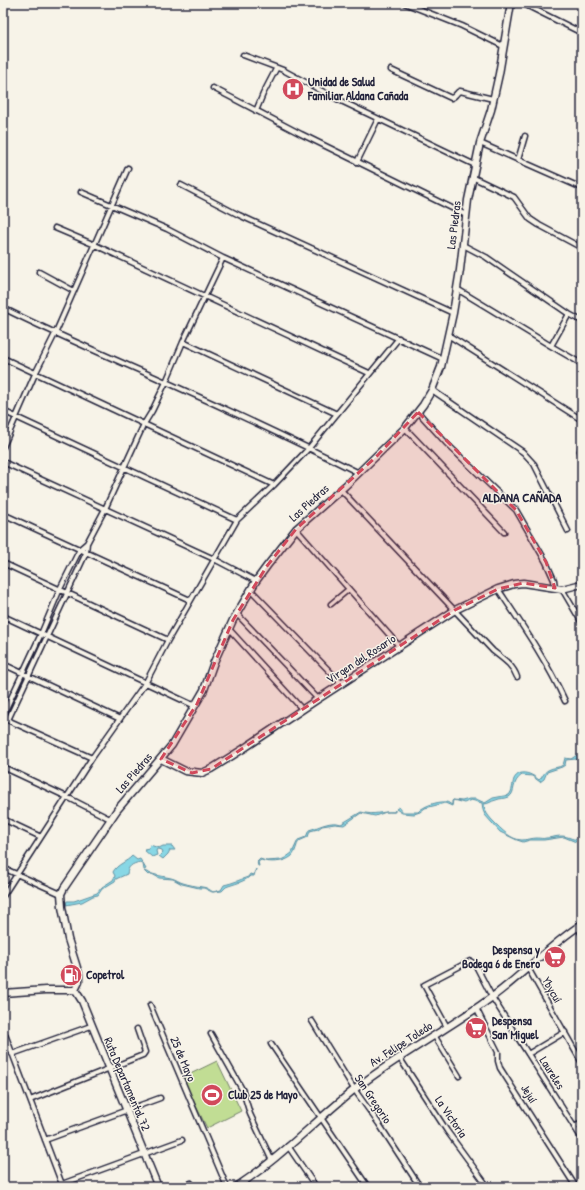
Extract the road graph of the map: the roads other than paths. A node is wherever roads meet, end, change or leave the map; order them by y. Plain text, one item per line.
1 (404, 3) edge
2 (511, 3) edge
3 (522, 3) edge
4 (582, 33) edge
5 (503, 46) junction
6 (243, 55) dead end
7 (276, 69) junction
8 (391, 70) dead end
9 (213, 88) dead end
10 (493, 99) junction
11 (256, 111) junction
12 (378, 118) junction
13 (525, 136) dead end
14 (480, 143) junction
15 (518, 160) junction
16 (357, 162) junction
17 (475, 165) junction
18 (128, 168) dead end
19 (472, 177) junction
20 (181, 185) dead end
21 (582, 188) edge
22 (81, 192) dead end
23 (112, 206) junction
24 (466, 215) junction
25 (55, 228) dead end
26 (463, 244) junction
27 (95, 245) junction
28 (582, 248) edge
29 (223, 258) junction
30 (39, 272) dead end
31 (457, 289) junction
32 (74, 291) junction
33 (204, 296) junction
34 (3, 308) edge
35 (453, 313) junction
36 (569, 314) junction
37 (582, 321) edge
38 (56, 334) junction
39 (448, 336) junction
40 (399, 338) junction
41 (183, 342) junction
42 (551, 346) junction
43 (3, 358) edge
44 (443, 360) junction
45 (582, 364) edge
46 (369, 373) junction
47 (36, 374) junction
48 (166, 382) junction
49 (432, 390) junction
50 (3, 411) edge
51 (418, 412) junction
52 (337, 414) junction
53 (17, 418) junction
54 (582, 420) edge
55 (144, 424) junction
56 (405, 428) junction
57 (582, 442) edge
58 (3, 447) edge
59 (309, 448) junction
60 (582, 457) edge
61 (3, 462) edge
62 (124, 467) junction
63 (359, 473) junction
64 (274, 485) junction
65 (341, 490) junction
66 (105, 509) junction
67 (3, 514) edge
68 (237, 520) junction
69 (296, 530) junction
70 (568, 531) dead end
71 (504, 532) dead end
72 (87, 543) junction
73 (80, 550) junction
74 (86, 552) junction
75 (214, 559) junction
76 (3, 563) edge
77 (256, 581) junction
78 (582, 584) edge
79 (555, 588) junction
80 (348, 589) junction
81 (498, 589) junction
82 (562, 589) junction
83 (60, 590) junction
84 (251, 590) junction
85 (68, 593) junction
86 (190, 600) junction
87 (330, 604) dead end
88 (455, 610) junction
89 (237, 614) junction
90 (3, 616) edge
91 (582, 623) edge
92 (229, 629) junction
93 (41, 634) junction
94 (47, 637) junction
95 (168, 640) junction
96 (400, 647) junction
97 (3, 664) edge
98 (22, 674) junction
99 (29, 676) junction
100 (517, 677) dead end
101 (146, 682) junction
102 (342, 684) junction
103 (318, 699) junction
104 (565, 701) dead end
105 (195, 706) junction
106 (302, 710) junction
107 (3, 716) edge
108 (120, 719) junction
109 (8, 720) junction
110 (92, 758) junction
111 (161, 759) junction
112 (3, 767) edge
113 (67, 797) junction
114 (3, 819) edge
115 (110, 819) junction
116 (41, 838) junction
117 (3, 868) edge
118 (16, 875) junction
119 (3, 896) edge
120 (61, 897) junction
121 (580, 926) edge
122 (582, 935) edge
123 (528, 968) junction
124 (75, 990) junction
125 (3, 993) edge
126 (492, 997) junction
127 (150, 1005) dead end
128 (476, 1008) junction
129 (312, 1021) dead end
130 (91, 1026) junction
131 (447, 1027) junction
132 (3, 1029) edge
133 (137, 1029) dead end
134 (564, 1032) junction
135 (211, 1034) dead end
136 (434, 1035) junction
137 (271, 1044) dead end
138 (12, 1054) junction
139 (528, 1054) junction
140 (399, 1057) junction
141 (582, 1063) edge
142 (109, 1068) junction
143 (459, 1076) dead end
144 (354, 1089) junction
145 (160, 1098) dead end
146 (30, 1100) junction
147 (127, 1111) junction
148 (322, 1117) junction
149 (582, 1123) edge
150 (574, 1127) junction
151 (582, 1139) edge
152 (45, 1140) junction
153 (182, 1140) dead end
154 (288, 1146) junction
155 (144, 1154) junction
156 (272, 1160) junction
157 (191, 1183) dead end
158 (62, 1186) edge
159 (158, 1187) edge
160 (183, 1187) edge
161 (227, 1187) edge
162 (236, 1187) edge
163 (316, 1187) edge
164 (368, 1187) edge
165 (420, 1187) edge
166 (488, 1187) edge
167 (576, 1187) edge

1 - 5 street
2 - 5 street, Las Piedras
3 - 4 street
5 - 10 street, Las Piedras
6 - 7 street
7 - 11 street
7 - 12 street
8 - 10 street
9 - 11 street
10 - 14 street, Las Piedras
11 - 16 street
12 - 16 street
12 - 17 street
13 - 15 street
14 - 15 street
14 - 17 street, Las Piedras
15 - 21 street
16 - 24 street
17 - 19 street, Las Piedras
18 - 23 street
19 - 24 street, Las Piedras
19 - 28 street
20 - 35 street
22 - 23 street
23 - 27 street
23 - 29 street
24 - 26 street, Las Piedras
25 - 27 street
26 - 31 street, Las Piedras
26 - 36 street
27 - 32 street
27 - 33 street
29 - 33 street
29 - 40 street
30 - 32 street
31 - 35 street, Las Piedras
31 - 42 street
32 - 38 street
33 - 41 street
33 - 46 street
34 - 38 street
35 - 39 street, Las Piedras
36 - 37 street
36 - 42 street
38 - 47 street
38 - 48 street
39 - 44 street, Las Piedras
39 - 54 street
40 - 44 street
40 - 46 street
41 - 48 street
41 - 52 street
42 - 45 street
43 - 47 street
44 - 49 street, Las Piedras
46 - 52 street
47 - 53 street
47 - 55 street
48 - 55 street
48 - 59 street
49 - 51 street, Las Piedras
49 - 70 street
50 - 53 street
51 - 56 street, Las Piedras
51 - 79 street
52 - 59 street
53 - 58 street
53 - 62 street
55 - 62 street
55 - 64 street
56 - 63 street, Las Piedras
56 - 71 street
57 - 60 street
59 - 63 street
59 - 64 street
61 - 66 street
62 - 66 street
62 - 68 street
63 - 65 street, Las Piedras
64 - 68 street
65 - 69 street, Las Piedras
65 - 88 street
66 - 72 street
66 - 75 street
67 - 73 street
68 - 75 street
69 - 77 street, Las Piedras
69 - 80 street
72 - 73 street
72 - 74 street
73 - 74 street
73 - 83 street
74 - 85 street
74 - 86 street
75 - 77 street
75 - 86 street
76 - 83 street
77 - 84 street, Las Piedras
78 - 82 street, Virgen del Rosario
79 - 81 street, Virgen del Rosario
79 - 82 street, Virgen del Rosario
80 - 87 street
80 - 96 street
81 - 88 street, Virgen del Rosario
81 - 104 street
82 - 91 street
83 - 85 street
83 - 93 street
84 - 89 street, Las Piedras
84 - 102 street
85 - 94 street
85 - 95 street
86 - 95 street
88 - 96 street, Virgen del Rosario
88 - 100 street
89 - 92 street, Las Piedras
89 - 103 street
90 - 93 street
92 - 105 street, Las Piedras
92 - 106 street
93 - 94 street
93 - 98 street
94 - 99 street
94 - 101 street
95 - 101 street
96 - 102 street, Virgen del Rosario
97 - 98 street
98 - 99 street
98 - 107 street
99 - 108 street
99 - 109 street
101 - 105 street
101 - 108 street
102 - 103 street, Virgen del Rosario
103 - 106 street, Virgen del Rosario
105 - 111 street, Las Piedras
106 - 111 street, Virgen del Rosario
107 - 109 street
108 - 110 street
109 - 110 street
110 - 113 street
111 - 115 street, Las Piedras
112 - 113 street
113 - 115 street
113 - 116 street
114 - 116 street
115 - 120 street, Las Piedras
116 - 118 street
117 - 118 street
118 - 119 street
118 - 120 street
120 - 124 street
121 - 122 street
121 - 123 street, Av. Felipe Toledo
123 - 126 street, Av. Felipe Toledo
123 - 134 street, Ybycuí
124 - 125 street
124 - 130 street, Ruta Departamental 72
126 - 128 street, Av. Felipe Toledo
126 - 131 street, Laureles
126 - 139 street, Laureles
127 - 161 street, 25 de Mayo
128 - 131 street, Av. Felipe Toledo
128 - 167 street, Jejuí
129 - 144 street, San Gregorio
130 - 138 street
130 - 142 street, Ruta Departamental 72
131 - 136 street, Av. Felipe Toledo
132 - 138 street
133 - 142 street
134 - 139 street
134 - 141 street, Ybycuí
135 - 156 street
136 - 140 street, Av. Felipe Toledo
136 - 143 street
137 - 148 street
138 - 146 street
139 - 150 street, Laureles
140 - 144 street, Av. Felipe Toledo
140 - 166 street, La Victoria
142 - 146 street
142 - 147 street, Ruta Departamental 72
144 - 148 street, Av. Felipe Toledo
144 - 165 street, San Gregorio
145 - 147 street
146 - 152 street
147 - 152 street
147 - 155 street, Ruta Departamental 72
148 - 154 street, Av. Felipe Toledo
148 - 164 street
149 - 150 street
150 - 151 street, Laureles
152 - 158 street
153 - 155 street
154 - 156 street, Av. Felipe Toledo
154 - 163 street
155 - 158 street
155 - 159 street, Ruta Departamental 72
156 - 162 street, Av. Felipe Toledo
157 - 160 street

